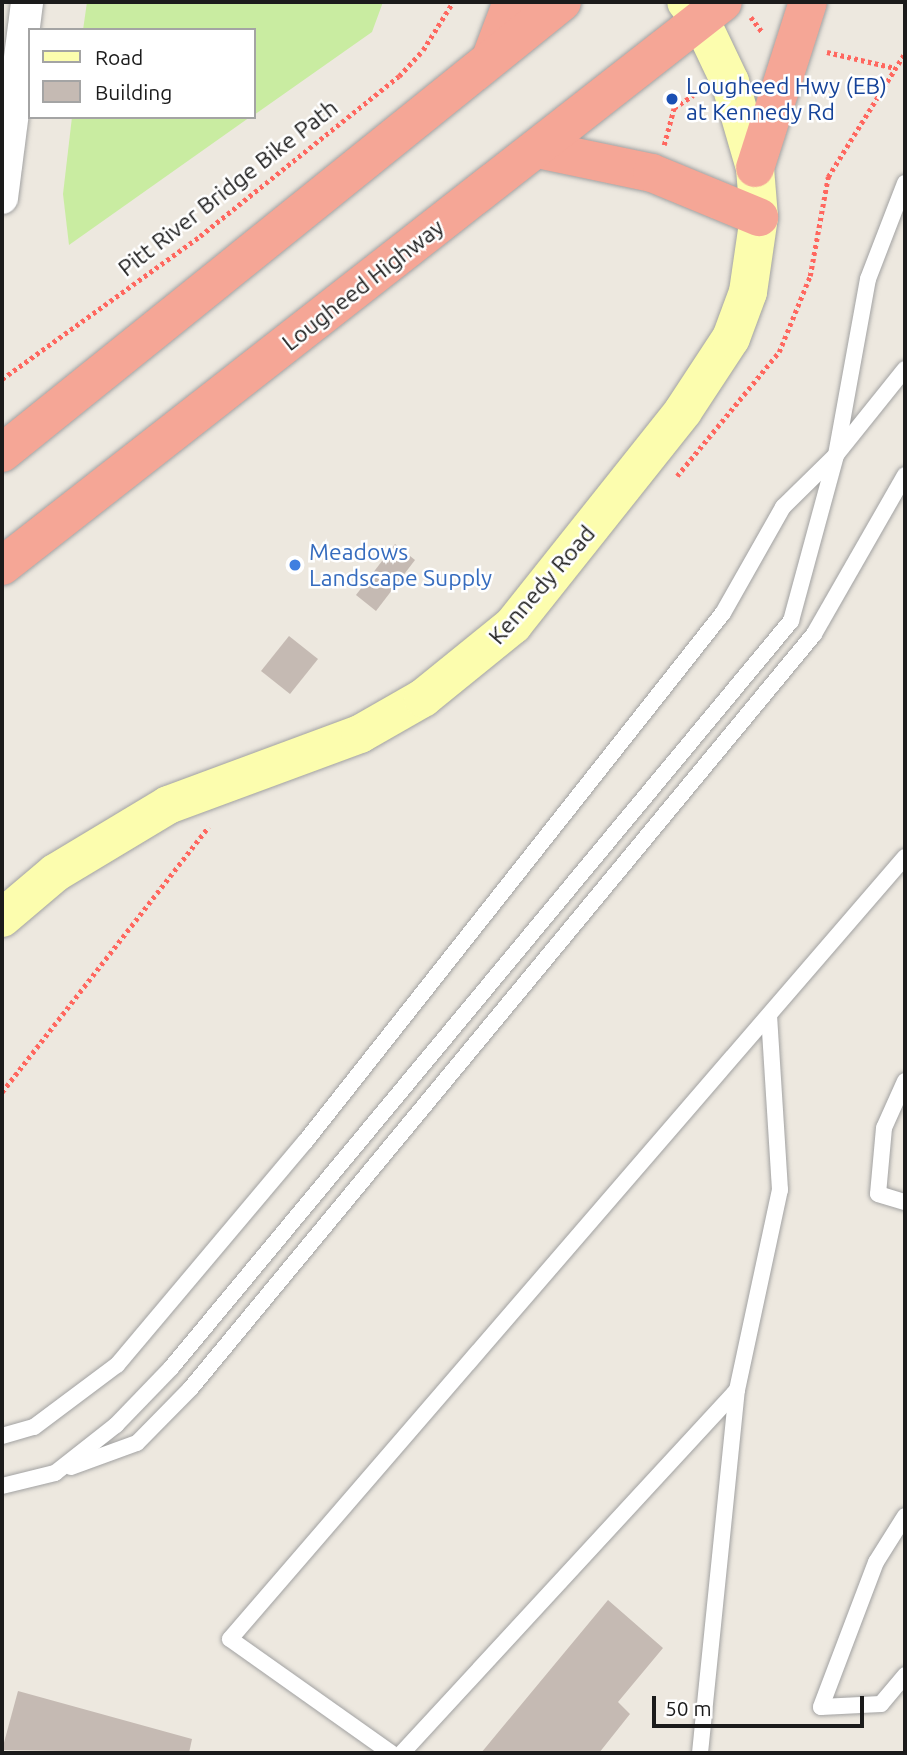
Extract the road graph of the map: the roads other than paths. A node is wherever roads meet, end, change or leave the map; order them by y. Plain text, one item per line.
1 (27, 2) edge
2 (512, 2) edge
3 (562, 2) edge
4 (808, 2) edge
5 (703, 8) edge
6 (492, 55) junction
7 (537, 149) junction
8 (755, 167) junction
9 (905, 183) edge
10 (2, 198) edge
11 (759, 217) junction
12 (905, 369) edge
13 (2, 453) edge
14 (836, 454) junction
15 (905, 475) edge
16 (2, 566) edge
17 (905, 856) edge
18 (2, 918) edge
19 (769, 1017) junction
20 (905, 1081) edge
21 (905, 1202) edge
22 (737, 1390) junction
23 (2, 1436) edge
24 (55, 1473) junction
25 (2, 1486) edge
26 (905, 1516) edge
27 (905, 1675) edge
28 (391, 1753) edge
29 (402, 1753) edge
30 (700, 1753) edge

1 - 10 street
2 - 6 highway
3 - 6 highway
4 - 8 highway
5 - 7 highway, Lougheed Highway
5 - 8 main road, Kennedy Road
6 - 13 highway
7 - 11 highway
7 - 16 highway, Lougheed Highway
8 - 11 main road, Kennedy Road
9 - 14 lane
11 - 18 main road, Kennedy Road
12 - 14 lane
14 - 23 lane
14 - 24 lane
15 - 24 lane
17 - 19 lane
19 - 22 lane
19 - 28 lane
20 - 21 lane
22 - 29 lane
22 - 30 lane
24 - 25 lane
26 - 27 lane

